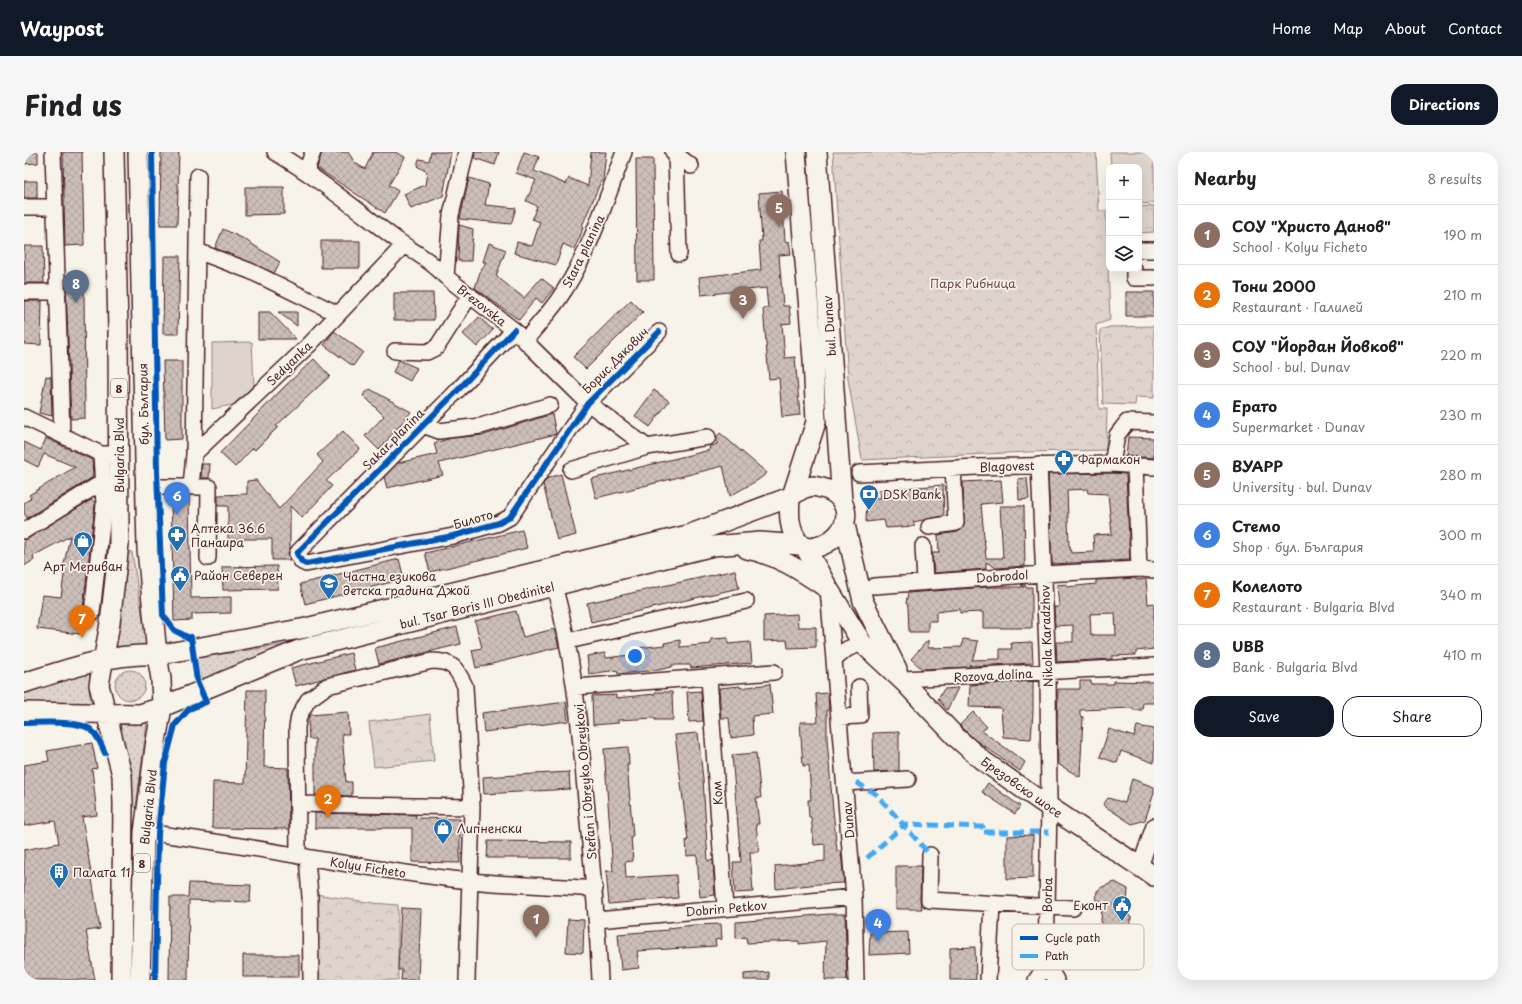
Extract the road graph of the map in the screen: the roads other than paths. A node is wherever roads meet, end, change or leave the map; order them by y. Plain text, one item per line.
1 (53, 152) edge
2 (114, 152) edge
3 (138, 152) edge
4 (276, 152) edge
5 (314, 152) edge
6 (466, 152) edge
7 (624, 152) edge
8 (796, 152) edge
9 (817, 152) edge
10 (675, 153) edge
11 (691, 166) dead end
12 (306, 171) junction
13 (198, 176) dead end
14 (55, 206) junction
15 (24, 207) edge
16 (404, 245) junction
17 (1142, 250) edge
18 (1154, 250) edge
19 (197, 251) junction
20 (679, 254) dead end
21 (1134, 272) edge
22 (446, 277) junction
23 (1154, 278) edge
24 (24, 292) edge
25 (58, 292) junction
26 (470, 295) junction
27 (338, 314) junction
28 (514, 330) junction
29 (659, 332) dead end
30 (525, 341) junction
31 (395, 351) dead end
32 (588, 404) junction
33 (550, 406) dead end
34 (24, 417) edge
35 (1154, 424) edge
36 (423, 426) junction
37 (62, 434) junction
38 (708, 436) dead end
39 (647, 447) junction
40 (110, 454) junction
41 (194, 454) junction
42 (1112, 464) junction
43 (1039, 465) junction
44 (1135, 465) junction
45 (1154, 467) edge
46 (953, 468) junction
47 (571, 470) dead end
48 (859, 473) dead end
49 (101, 483) junction
50 (145, 487) junction
51 (191, 487) junction
52 (792, 495) junction
53 (842, 500) junction
54 (845, 526) junction
55 (930, 527) dead end
56 (24, 531) edge
57 (723, 544) junction
58 (803, 546) junction
59 (923, 546) dead end
60 (208, 558) dead end
61 (306, 564) joint
62 (1147, 570) edge
63 (1043, 574) junction
64 (925, 581) junction
65 (554, 585) junction
66 (874, 586) dead end
67 (828, 588) junction
68 (746, 601) dead end
69 (92, 613) dead end
70 (568, 641) junction
71 (862, 643) junction
72 (157, 655) junction
73 (104, 660) junction
74 (834, 660) junction
75 (1154, 666) edge
76 (774, 672) dead end
77 (1048, 672) junction
78 (709, 678) junction
79 (904, 681) junction
80 (24, 683) edge
81 (576, 687) junction
82 (859, 687) dead end
83 (162, 707) junction
84 (24, 712) edge
85 (107, 713) junction
86 (839, 718) junction
87 (908, 779) dead end
88 (845, 783) junction
89 (298, 804) junction
90 (472, 807) junction
91 (1049, 807) junction
92 (1154, 826) edge
93 (144, 832) junction
94 (930, 855) dead end
95 (303, 857) junction
96 (1147, 871) edge
97 (471, 881) junction
98 (594, 889) junction
99 (854, 897) junction
100 (992, 904) junction
101 (1047, 906) junction
102 (725, 908) junction
103 (1073, 908) dead end
104 (597, 920) junction
105 (1047, 924) edge
106 (1043, 970) edge
107 (1050, 970) edge
108 (121, 980) edge
109 (140, 980) edge
110 (310, 980) edge
111 (467, 980) edge
112 (600, 980) edge
113 (856, 980) edge
114 (988, 980) edge
115 (1036, 980) edge
116 (1056, 980) edge

1 - 14 street
2 - 40 main road, Bulgaria Blvd / 8
3 - 50 main road, бул. България / 8
4 - 12 street, Brezovska
5 - 12 street
6 - 22 street
7 - 30 street, Stara planina
8 - 52 main road, bul. Dunav
9 - 53 main road, bul. Dunav
10 - 11 street
10 - 20 street
12 - 16 street, Brezovska
13 - 19 street
14 - 15 street
14 - 25 street
16 - 22 street, Brezovska
16 - 27 street, Sedyanka
17 - 18 street
19 - 27 street
19 - 41 street
21 - 23 street
22 - 26 street, Brezovska
24 - 25 street
25 - 37 street
26 - 28 street, Brezovska
26 - 31 street
27 - 41 street, Sedyanka
28 - 30 street, Brezovska
28 - 36 street, Sakar planina
29 - 32 street, Борис Дякович
30 - 32 street, Brezovska
32 - 39 street, Brezovska
32 - 61 street, Билото
33 - 36 street
34 - 37 street
35 - 42 street
36 - 61 street, Sakar planina
37 - 40 street
38 - 39 street
39 - 47 street
40 - 49 street
40 - 73 main road, Bulgaria Blvd / 8
41 - 51 street
42 - 43 street, Blagovest
42 - 44 street, Blagovest
43 - 46 street, Blagovest
43 - 63 street, Nikola Karadzhov
44 - 45 street, Blagovest
44 - 62 street
46 - 48 street, Blagovest
46 - 55 street
49 - 56 street
49 - 69 street
50 - 51 street
50 - 72 main road, бул. България / 8
51 - 60 street
52 - 53 main road
52 - 58 main road
52 - 72 main road, bul. Tsar Boris III Obedinitel
53 - 54 main road
54 - 58 main road
54 - 79 main road, Брезовско шосе
57 - 58 main road, bul. Tsar Boris III Obedinitel
57 - 65 main road, bul. Tsar Boris III Obedinitel
57 - 67 main road
58 - 67 main road, Брезовско шосе
59 - 64 street
62 - 63 street, Dobrodol
63 - 64 street, Dobrodol
63 - 77 street, Nikola Karadzhov
64 - 66 street, Dobrodol
65 - 70 street, Stefan i Obreyko Obreykovi
65 - 83 main road, bul. Tsar Boris III Obedinitel
67 - 71 main road, Брезовско шосе
67 - 74 street, Dunav
68 - 70 street
70 - 81 street, Stefan i Obreyko Obreykovi
71 - 74 street
71 - 79 main road, Брезовско шосе
72 - 73 main road
72 - 83 main road, 8
73 - 80 main road
73 - 85 main road, 8
74 - 86 street, Dunav
75 - 77 street, Rozova dolina
76 - 78 street
77 - 79 street, Rozova dolina
77 - 91 street, Nikola Karadzhov
78 - 81 street
78 - 102 street, Ком
79 - 91 main road, Брезовско шосе
81 - 98 street, Stefan i Obreyko Obreykovi
82 - 86 street
83 - 85 main road
83 - 93 main road, Bulgaria Blvd / 8
84 - 85 main road
85 - 108 main road, 8
86 - 88 street, Dunav
87 - 88 street
88 - 99 street, Dunav
89 - 90 street
89 - 90 street
89 - 95 street
90 - 97 street
91 - 96 main road, Брезовско шосе
91 - 101 street, Borba
92 - 96 street
93 - 95 street, Kolyu Ficheto
93 - 109 main road, Bulgaria Blvd / 8
94 - 100 street
95 - 97 street, Kolyu Ficheto
95 - 110 street
97 - 98 street, Kolyu Ficheto
97 - 111 street
98 - 104 street, Stefan i Obreyko Obreykovi
99 - 102 street, Dobrin Petkov
99 - 113 street, Dunav
100 - 101 street
100 - 114 street
101 - 103 street
101 - 105 street, Borba
102 - 104 street, Dobrin Petkov
104 - 112 street, Stefan i Obreyko Obreykovi
106 - 115 street
107 - 116 street, Borba

